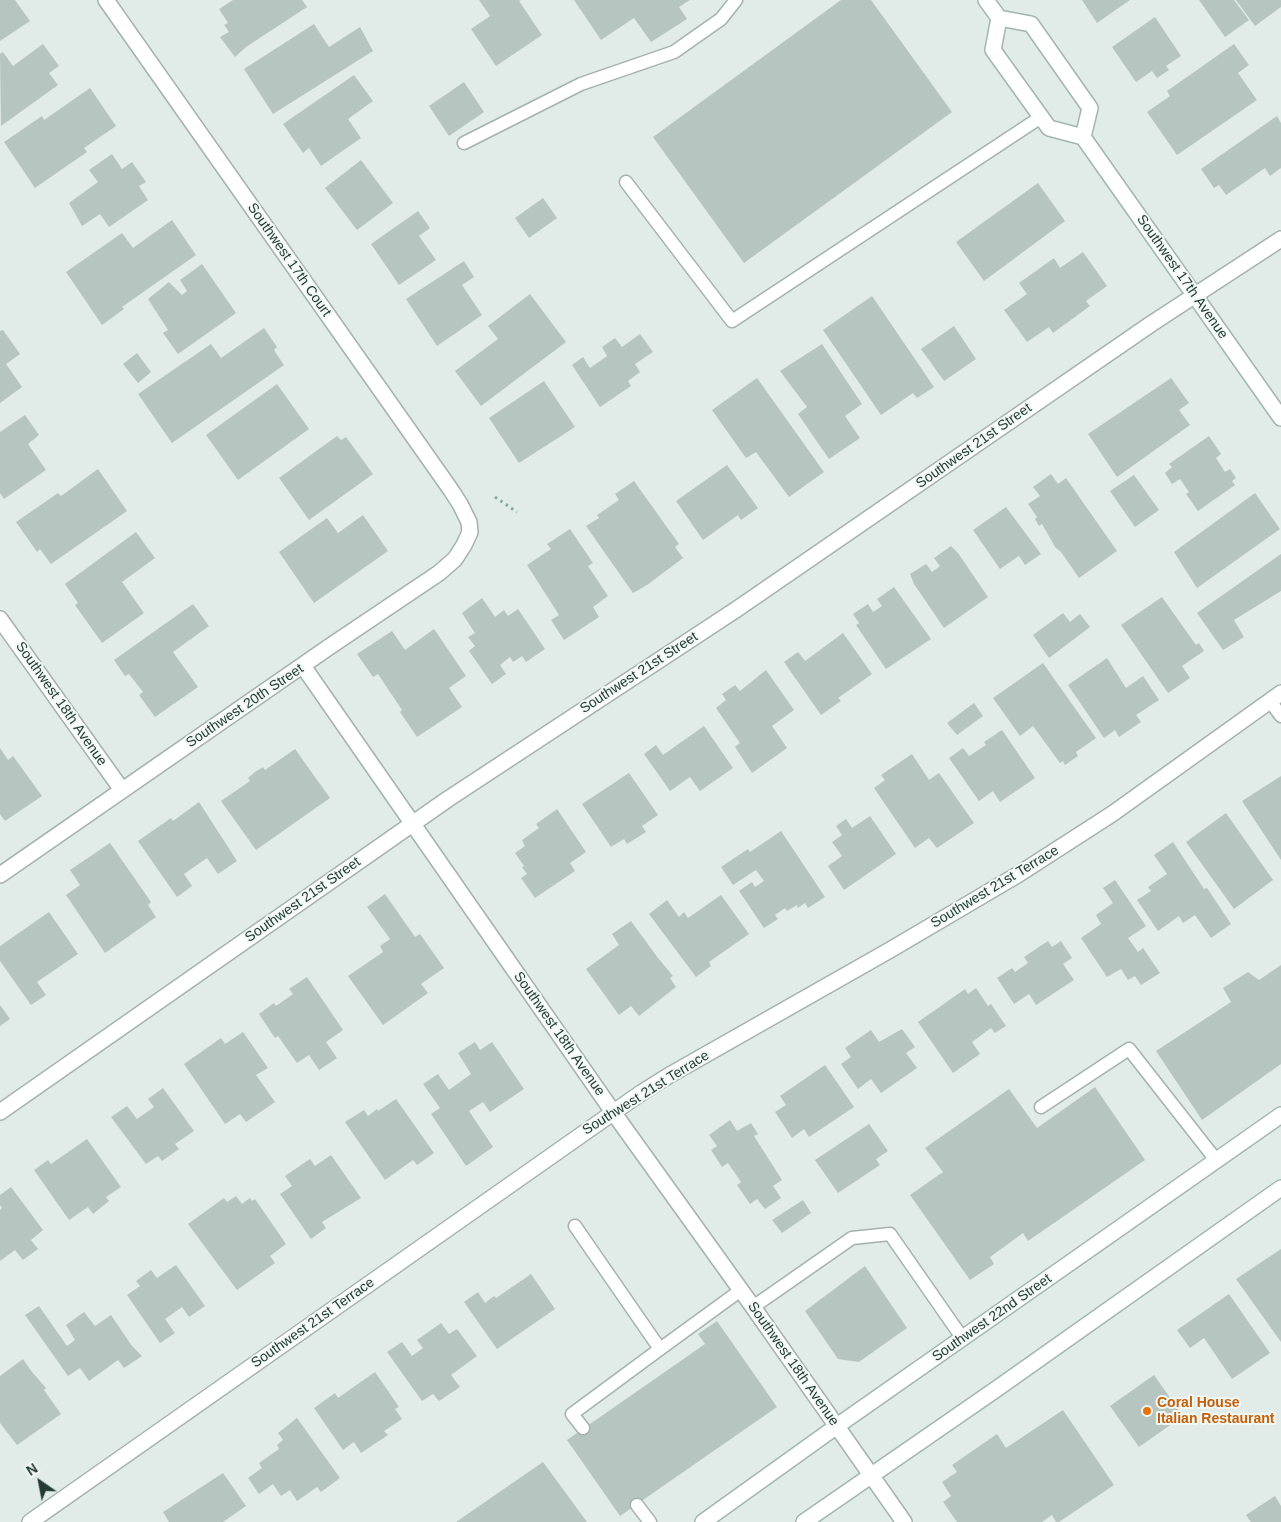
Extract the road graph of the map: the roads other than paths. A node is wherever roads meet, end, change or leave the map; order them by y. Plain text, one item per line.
1 (106, 0) edge
2 (736, 0) edge
3 (986, 0) edge
4 (999, 18) junction
5 (1041, 117) junction
6 (1083, 137) junction
7 (464, 142) dead end
8 (626, 182) dead end
9 (1281, 239) edge
10 (1194, 295) junction
11 (1281, 418) edge
12 (469, 522) joint
13 (0, 619) edge
14 (303, 666) junction
15 (1275, 697) edge
16 (1281, 716) edge
17 (122, 790) junction
18 (412, 824) junction
19 (0, 875) edge
20 (1041, 1107) dead end
21 (0, 1112) edge
22 (613, 1112) junction
23 (1281, 1114) edge
24 (1216, 1160) junction
25 (1281, 1188) edge
26 (575, 1226) dead end
27 (741, 1290) junction
28 (753, 1307) junction
29 (963, 1339) junction
30 (660, 1349) junction
31 (837, 1426) junction
32 (583, 1428) dead end
33 (871, 1476) junction
34 (637, 1505) dead end
35 (30, 1522) edge
36 (650, 1522) edge
37 (703, 1522) edge
38 (804, 1522) edge
39 (904, 1522) edge

1 - 12 street, Southwest 17th Court
2 - 7 lane
3 - 4 street
4 - 5 street
4 - 6 street
5 - 6 street
5 - 8 lane
6 - 10 street, Southwest 17th Avenue
9 - 10 street, Southwest 21st Street
10 - 11 street, Southwest 17th Avenue
10 - 18 street, Southwest 21st Street
12 - 14 street, Southwest 20th Street
13 - 17 street, Southwest 18th Avenue
14 - 17 street, Southwest 20th Street
14 - 18 street, Southwest 18th Avenue
15 - 16 lane
15 - 22 street, Southwest 21st Terrace
17 - 19 street, Southwest 20th Street
18 - 21 street, Southwest 21st Street
18 - 22 street, Southwest 18th Avenue
20 - 24 lane
22 - 27 street, Southwest 18th Avenue
22 - 35 street, Southwest 21st Terrace
23 - 24 street, Southwest 22nd Street
24 - 29 street, Southwest 22nd Street
25 - 33 street
26 - 30 lane
27 - 28 street, Southwest 18th Avenue
27 - 30 lane
28 - 29 lane
28 - 31 street, Southwest 18th Avenue
29 - 31 street, Southwest 22nd Street
30 - 32 lane
31 - 33 street, Southwest 18th Avenue
31 - 37 street, Southwest 22nd Street
33 - 38 street
33 - 39 street, Southwest 18th Avenue
34 - 36 lane

